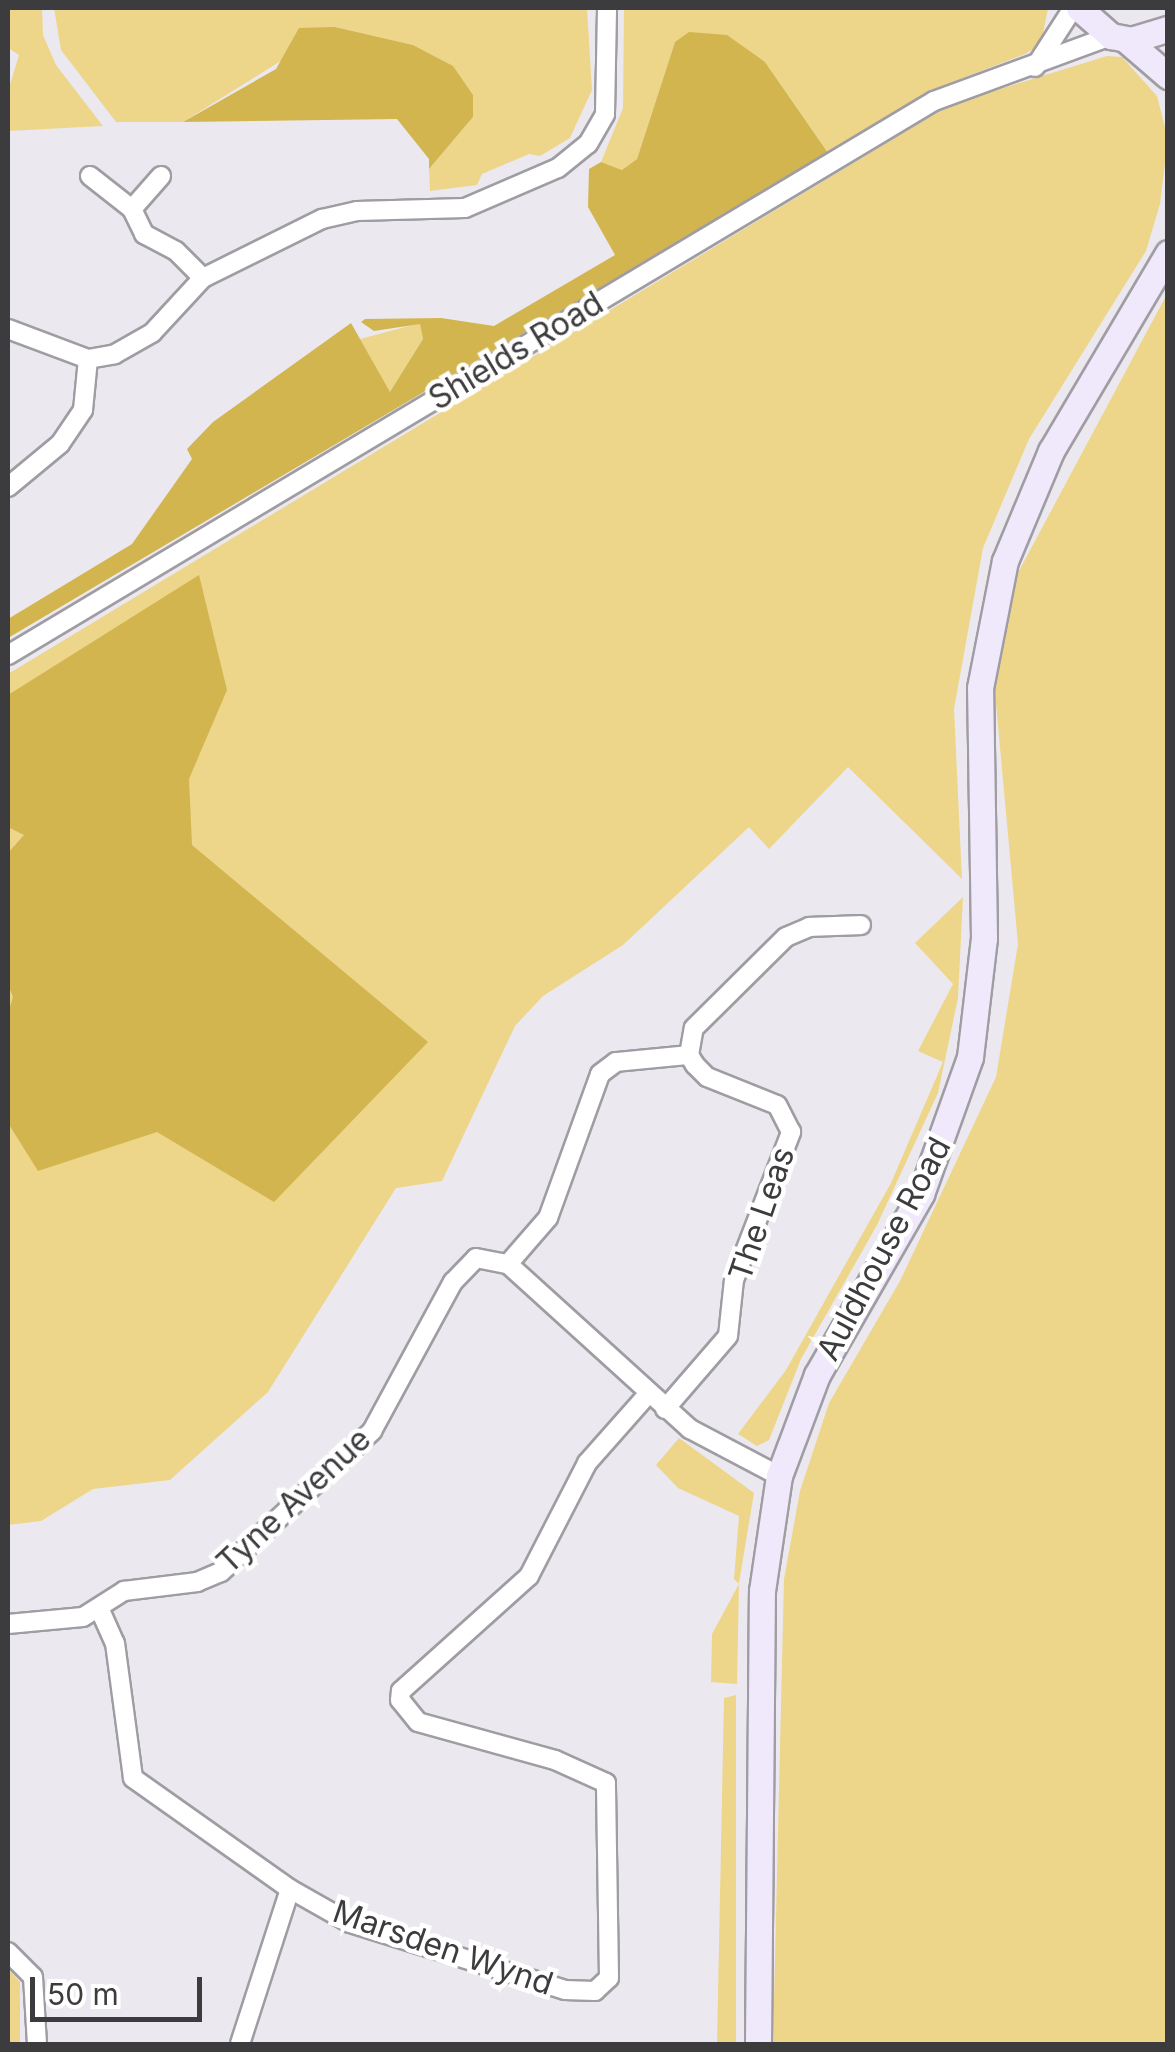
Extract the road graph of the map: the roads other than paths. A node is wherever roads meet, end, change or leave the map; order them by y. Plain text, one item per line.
1 (1076, 8) edge
2 (606, 10) edge
3 (1168, 29) edge
4 (1118, 37) junction
5 (1034, 68) junction
6 (1168, 76) edge
7 (90, 176) dead end
8 (160, 176) dead end
9 (132, 209) junction
10 (1168, 253) edge
11 (203, 278) junction
12 (8, 329) edge
13 (88, 359) junction
14 (8, 487) edge
15 (8, 655) edge
16 (861, 925) dead end
17 (690, 1055) junction
18 (508, 1264) junction
19 (648, 1394) junction
20 (666, 1409) junction
21 (778, 1476) junction
22 (100, 1610) junction
23 (8, 1624) edge
24 (290, 1889) junction
25 (8, 1952) edge
26 (37, 2044) edge
27 (240, 2044) edge
28 (758, 2044) edge

1 - 4 street
1 - 5 street
2 - 11 street
3 - 4 street
4 - 5 street, Shields Road
4 - 6 street
5 - 15 street, Shields Road
7 - 9 street
8 - 9 street
9 - 11 street
10 - 21 street, Auldhouse Road
11 - 13 street
12 - 13 street
13 - 14 street
16 - 17 street
17 - 18 street
17 - 20 street, The Leas
18 - 19 street
18 - 22 street, Tyne Avenue
19 - 20 street
19 - 24 street, Marsden Wynd
20 - 21 street
21 - 28 street, Auldhouse Road
22 - 23 street, Tyne Avenue
22 - 24 street
24 - 27 street
25 - 26 street

